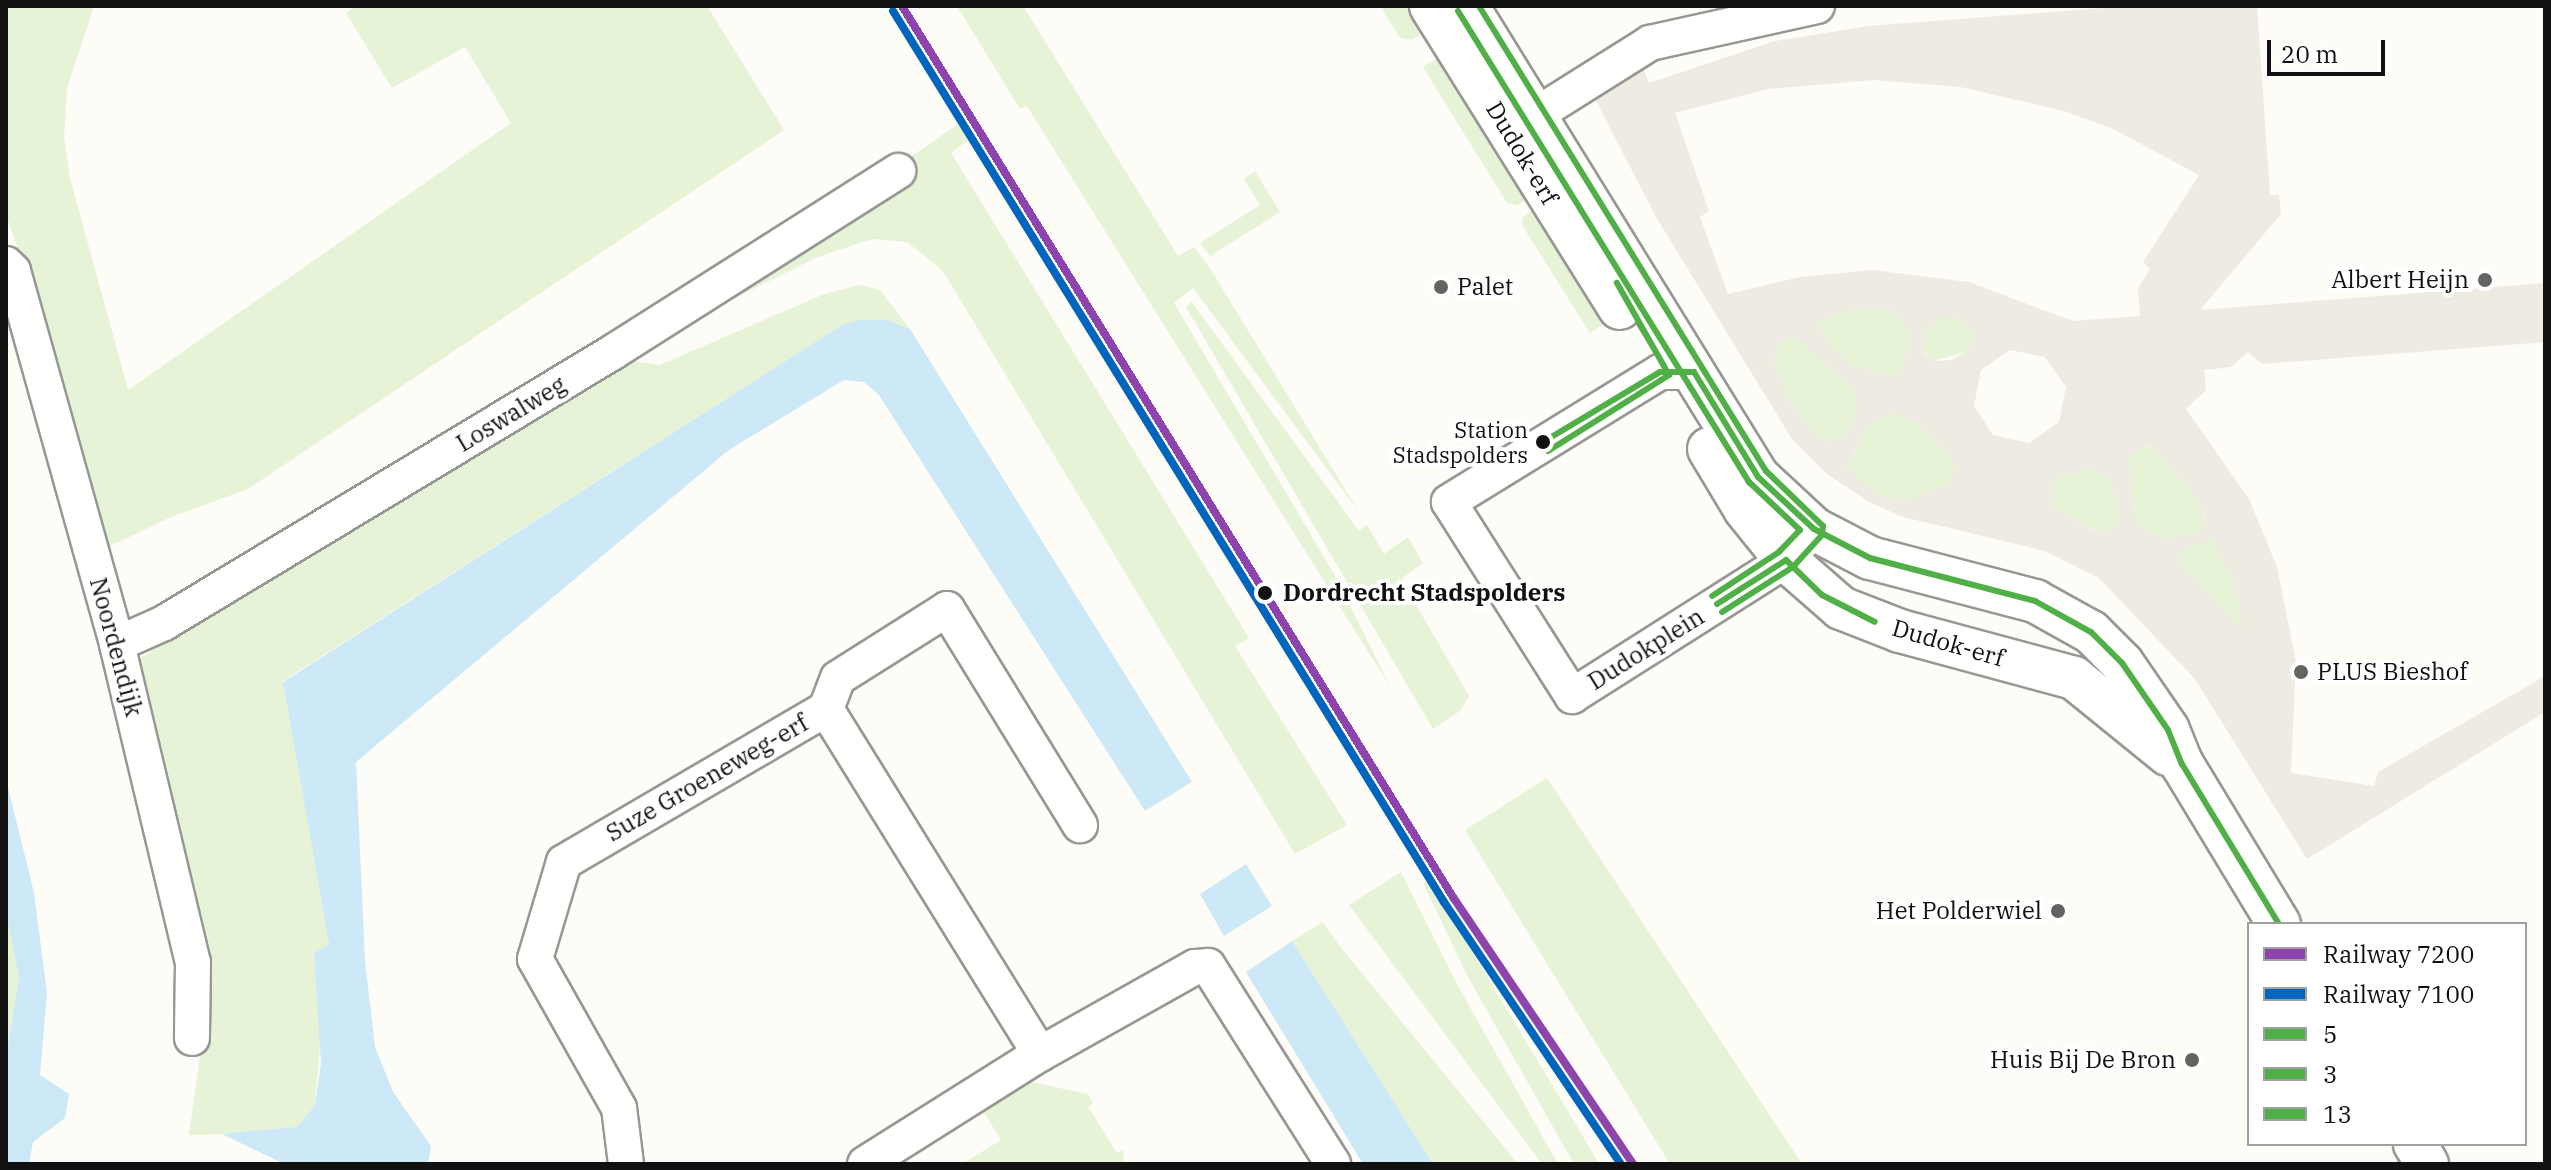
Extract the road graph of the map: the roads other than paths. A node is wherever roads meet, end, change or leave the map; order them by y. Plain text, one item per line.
1 (1431, 6) edge
2 (1467, 6) edge
3 (1817, 6) edge
4 (1521, 123) junction
5 (898, 171) dead end
6 (6, 264) edge
7 (1677, 372) junction
8 (1814, 529) junction
9 (1786, 560) junction
10 (117, 644) junction
11 (826, 709) junction
12 (2182, 764) junction
13 (1080, 825) dead end
14 (2278, 922) edge
15 (192, 1038) dead end
16 (1040, 1054) junction
17 (2416, 1146) edge
18 (626, 1164) edge
19 (865, 1164) edge
20 (1333, 1164) edge
21 (2427, 1164) edge

1 - 4 street, Dudok-erf
2 - 4 street, Dudok-erf
3 - 4 street
4 - 7 street, Dudok-erf
5 - 10 street, Loswalweg
6 - 10 street, Noordendijk
7 - 8 street, Dudok-erf
7 - 9 street, Dudok-erf
7 - 9 street, Dudokplein
8 - 9 street
8 - 12 street, Dudok-erf
9 - 12 street, Dudok-erf
10 - 15 street, Noordendijk
11 - 13 street
11 - 16 street, Suze Groeneweg-erf
11 - 18 street, Suze Groeneweg-erf
12 - 14 street, Dudok-erf
16 - 19 street
16 - 20 street
17 - 21 street

